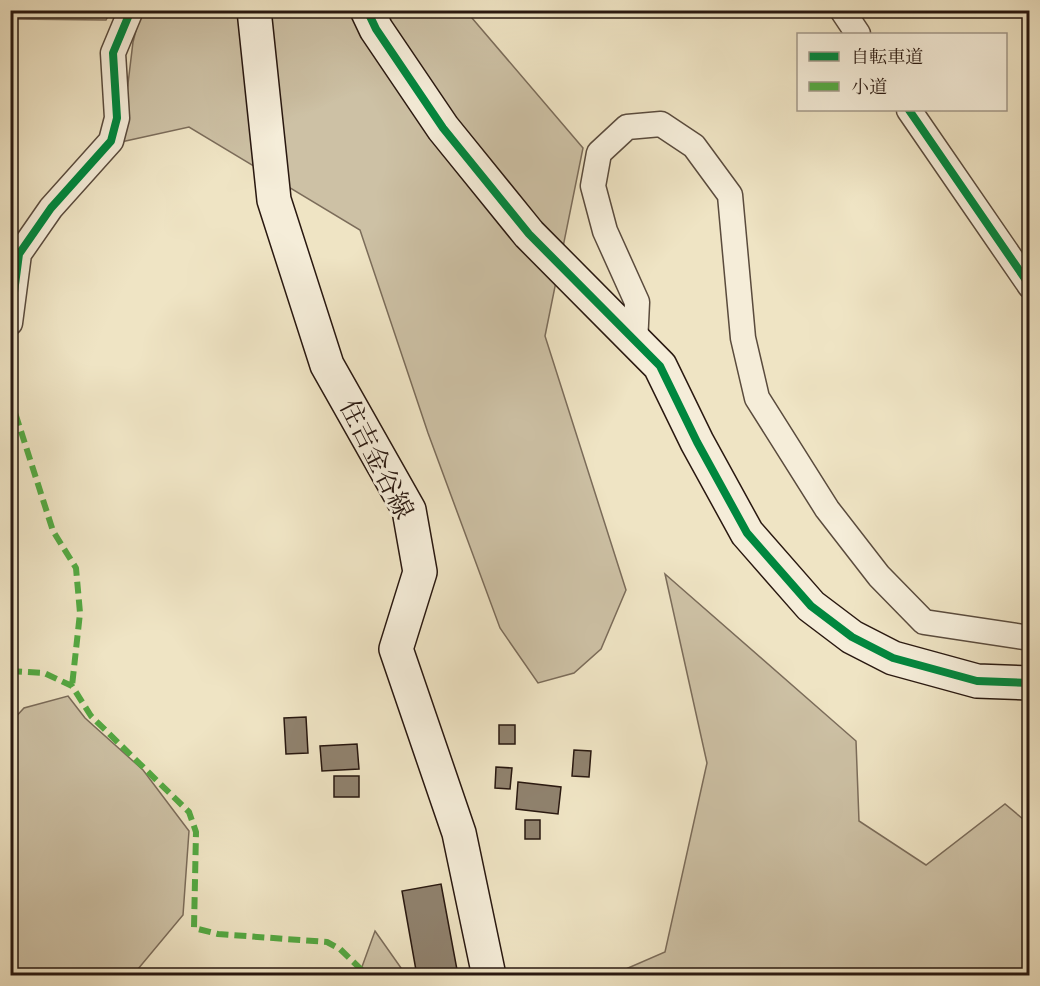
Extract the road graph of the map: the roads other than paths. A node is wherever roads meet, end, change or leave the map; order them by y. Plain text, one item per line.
1 (131, 10) edge
2 (254, 10) edge
3 (367, 10) edge
4 (842, 10) edge
5 (857, 33) edge
6 (910, 111) edge
7 (1029, 286) edge
8 (10, 323) edge
9 (635, 344) junction
10 (1029, 638) edge
11 (1029, 683) edge
12 (489, 975) edge

1 - 8 street
2 - 12 main road, 住吉金谷線
3 - 9 main road
4 - 5 street
6 - 7 street
9 - 10 street
9 - 11 main road

